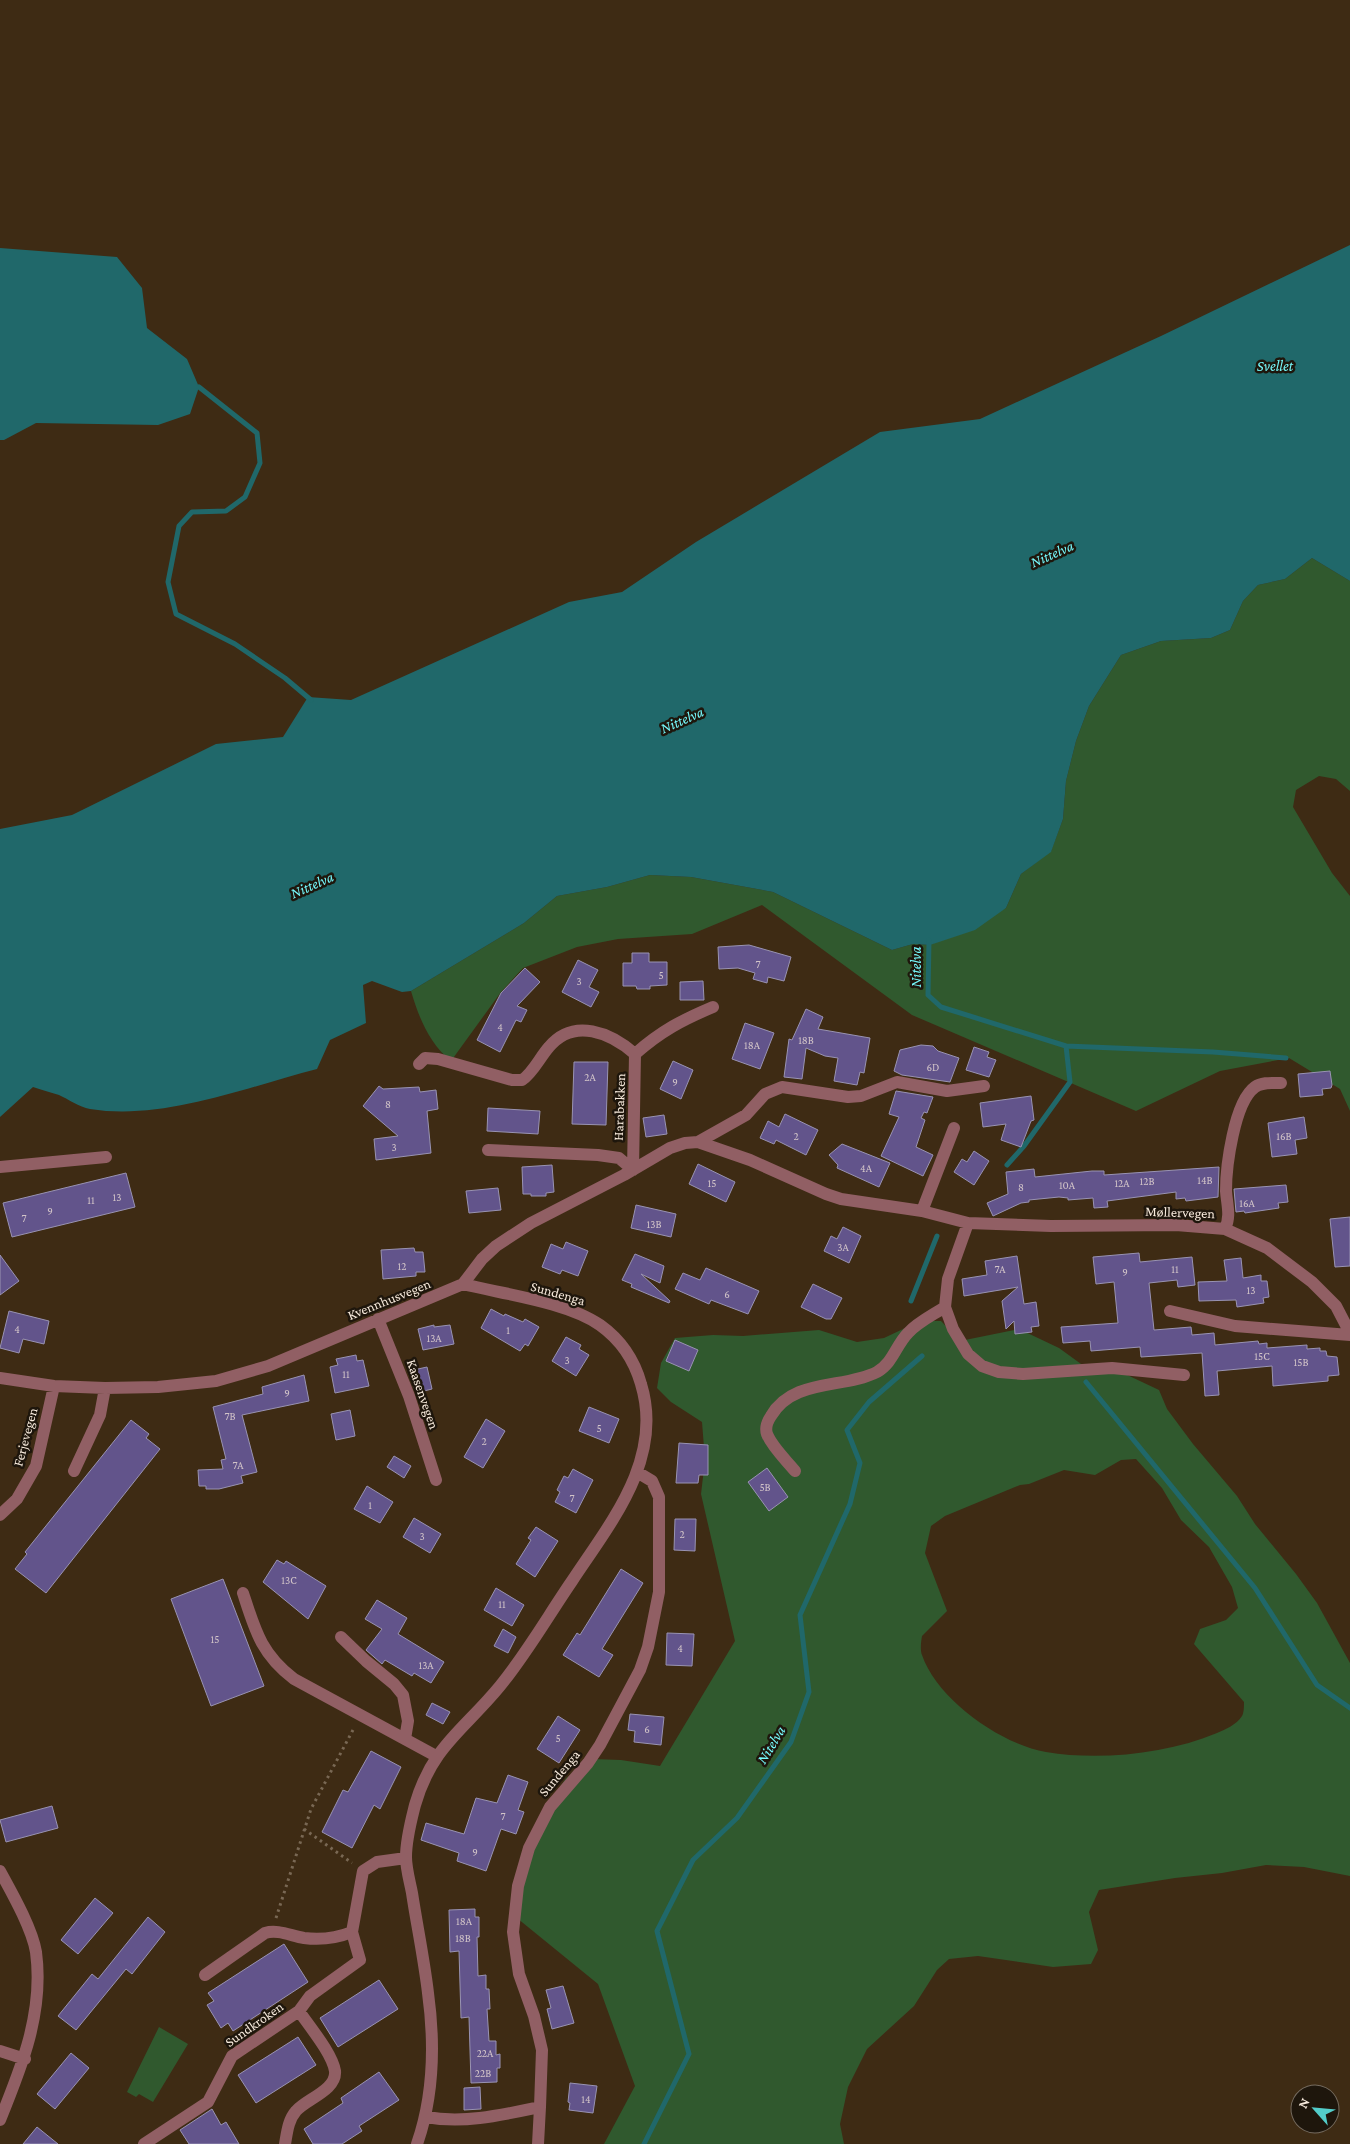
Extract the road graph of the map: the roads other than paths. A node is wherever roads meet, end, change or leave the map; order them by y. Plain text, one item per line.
1 (713, 1007) dead end
2 (635, 1054) junction
3 (419, 1064) dead end
4 (1281, 1084) dead end
5 (984, 1086) dead end
6 (954, 1128) dead end
7 (698, 1142) junction
8 (488, 1150) dead end
9 (106, 1157) dead end
10 (0, 1167) edge
11 (632, 1170) junction
12 (922, 1211) junction
13 (968, 1223) junction
14 (1225, 1229) junction
15 (463, 1284) junction
16 (945, 1307) junction
17 (1170, 1311) dead end
18 (378, 1319) junction
19 (1350, 1334) edge
20 (1184, 1374) dead end
21 (0, 1378) edge
22 (54, 1386) junction
23 (105, 1388) junction
24 (74, 1471) dead end
25 (794, 1471) dead end
26 (637, 1472) junction
27 (436, 1480) dead end
28 (0, 1515) edge
29 (243, 1593) dead end
30 (341, 1637) dead end
31 (405, 1739) junction
32 (436, 1756) junction
33 (406, 1858) junction
34 (0, 1871) edge
35 (352, 1932) junction
36 (205, 1975) dead end
37 (299, 2011) junction
38 (0, 2051) edge
39 (25, 2059) junction
40 (540, 2108) junction
41 (426, 2117) junction
42 (0, 2120) edge
43 (144, 2144) edge
44 (285, 2144) edge
45 (417, 2144) edge
46 (538, 2144) edge

1 - 2 street
2 - 3 street, Harabakken
2 - 11 street, Harabakken
4 - 14 street
5 - 7 street
6 - 12 street
7 - 11 street
7 - 12 street, Møllervegen
8 - 11 street, Harabakken
9 - 10 street
11 - 15 street
12 - 13 street, Møllervegen
13 - 14 street, Møllervegen
13 - 16 street
14 - 19 street, Møllervegen
15 - 18 street, Kvennhusvegen
15 - 26 street, Sundenga
16 - 20 street
16 - 25 street
17 - 19 street, Møllervegen
18 - 23 street, Kvennhusvegen
18 - 27 street, Kaasenvegen
21 - 22 street, Kvennhusvegen
22 - 23 street, Kvennhusvegen
22 - 28 street, Ferjevegen
23 - 24 street
26 - 32 street, Sundenga
26 - 40 street, Sundenga
29 - 31 street
30 - 31 street
31 - 32 street
32 - 33 street, Sundenga
33 - 35 street, Sundkroken
33 - 41 street, Sundenga
34 - 39 street
35 - 36 street
35 - 37 street, Sundkroken
37 - 43 street, Sundkroken
37 - 44 street, Sundkroken
38 - 39 street
39 - 42 street
40 - 41 street
40 - 46 street, Sundenga
41 - 45 street, Sundenga

